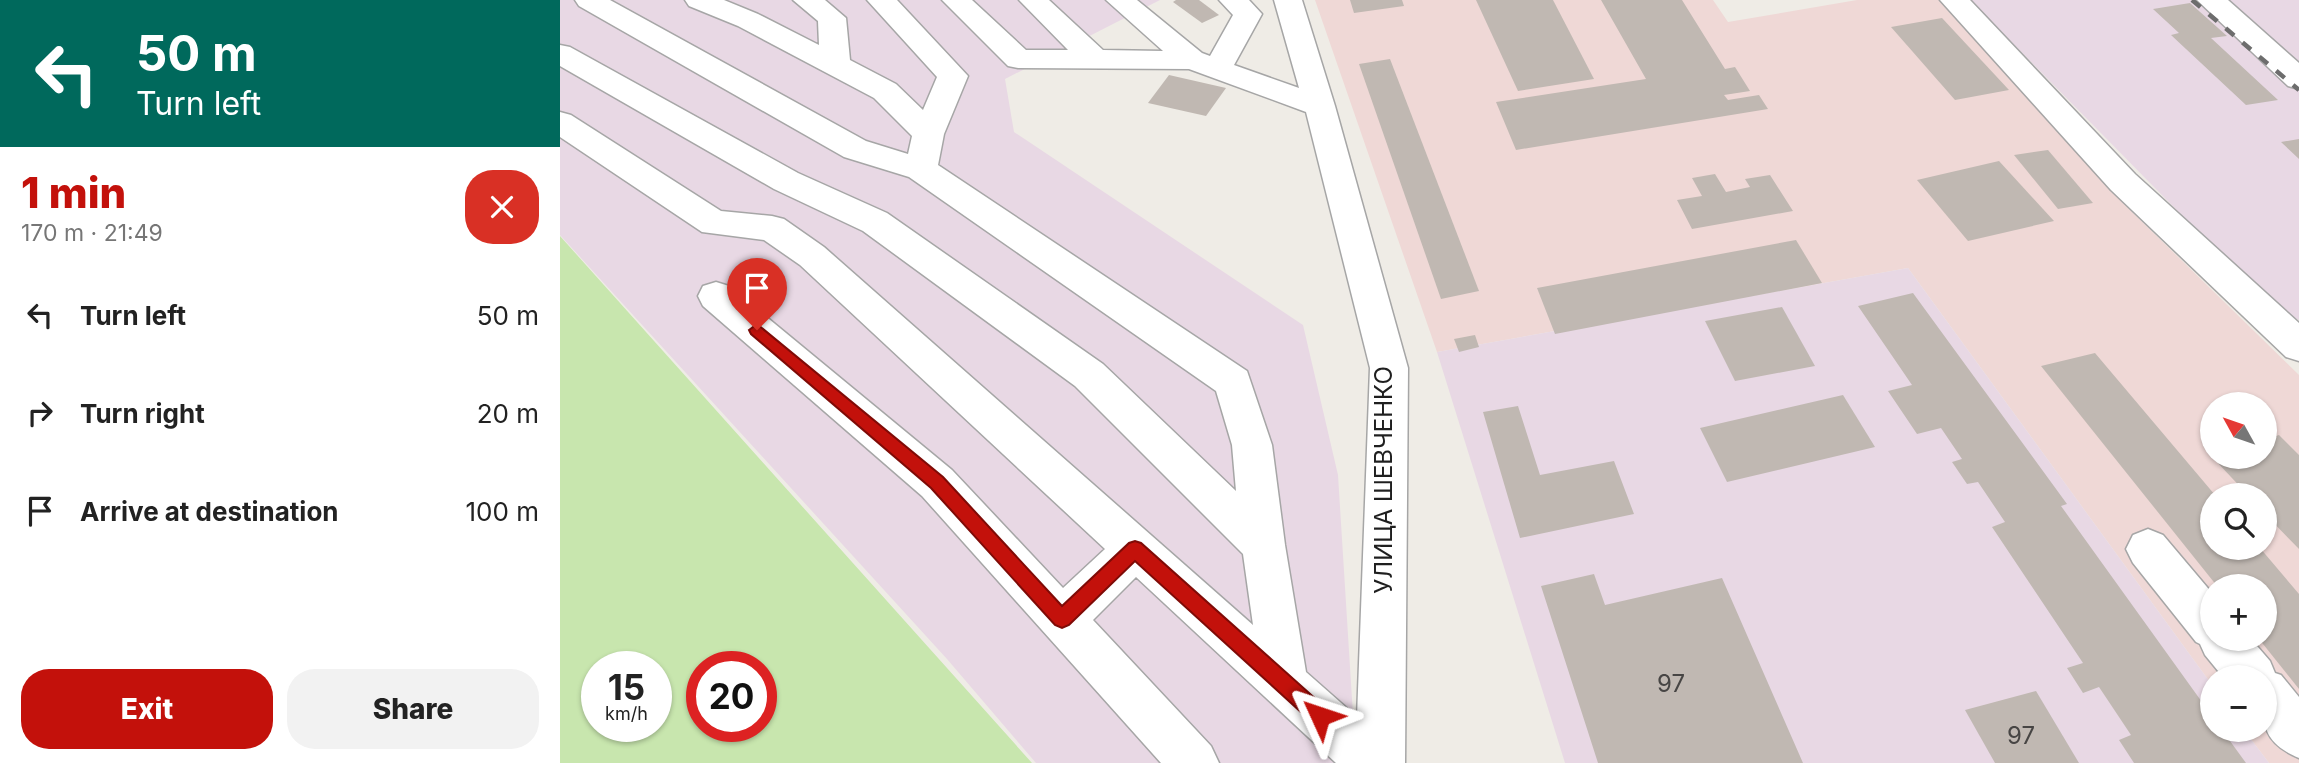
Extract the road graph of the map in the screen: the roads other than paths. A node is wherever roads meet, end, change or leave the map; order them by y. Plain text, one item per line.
1 (589, 0) edge
2 (699, 0) edge
3 (807, 0) edge
4 (881, 0) edge
5 (956, 0) edge
6 (1033, 0) edge
7 (1119, 0) edge
8 (1233, 0) edge
9 (1288, 0) edge
10 (1954, 0) edge
11 (2211, 0) edge
12 (560, 54) edge
13 (1096, 60) junction
14 (835, 65) junction
15 (1204, 65) junction
16 (2299, 79) edge
17 (1320, 106) junction
18 (560, 122) edge
19 (928, 134) junction
20 (921, 169) junction
21 (716, 296) dead end
22 (2299, 346) edge
23 (1264, 545) junction
24 (1135, 549) junction
25 (2148, 549) dead end
26 (2200, 612) edge
27 (1062, 619) junction
28 (2231, 651) edge
29 (2243, 665) edge
30 (1285, 684) junction
31 (2277, 708) edge
32 (2299, 734) edge
33 (1194, 763) edge
34 (1372, 763) edge
35 (1380, 763) edge

1 - 20 street
2 - 14 street
3 - 14 street
4 - 19 street
5 - 13 street
6 - 13 street
7 - 15 street
8 - 15 street
9 - 17 street, УЛИЦА ШЕВЧЕНКО
10 - 22 street
11 - 16 street
12 - 23 street
13 - 15 street
14 - 19 street
15 - 17 street
17 - 35 street, УЛИЦА ШЕВЧЕНКО
18 - 24 street
19 - 20 street
20 - 23 street
21 - 27 street
23 - 30 street
24 - 27 street
24 - 30 street
25 - 26 street
27 - 33 street
28 - 29 street
30 - 34 street
31 - 32 street

